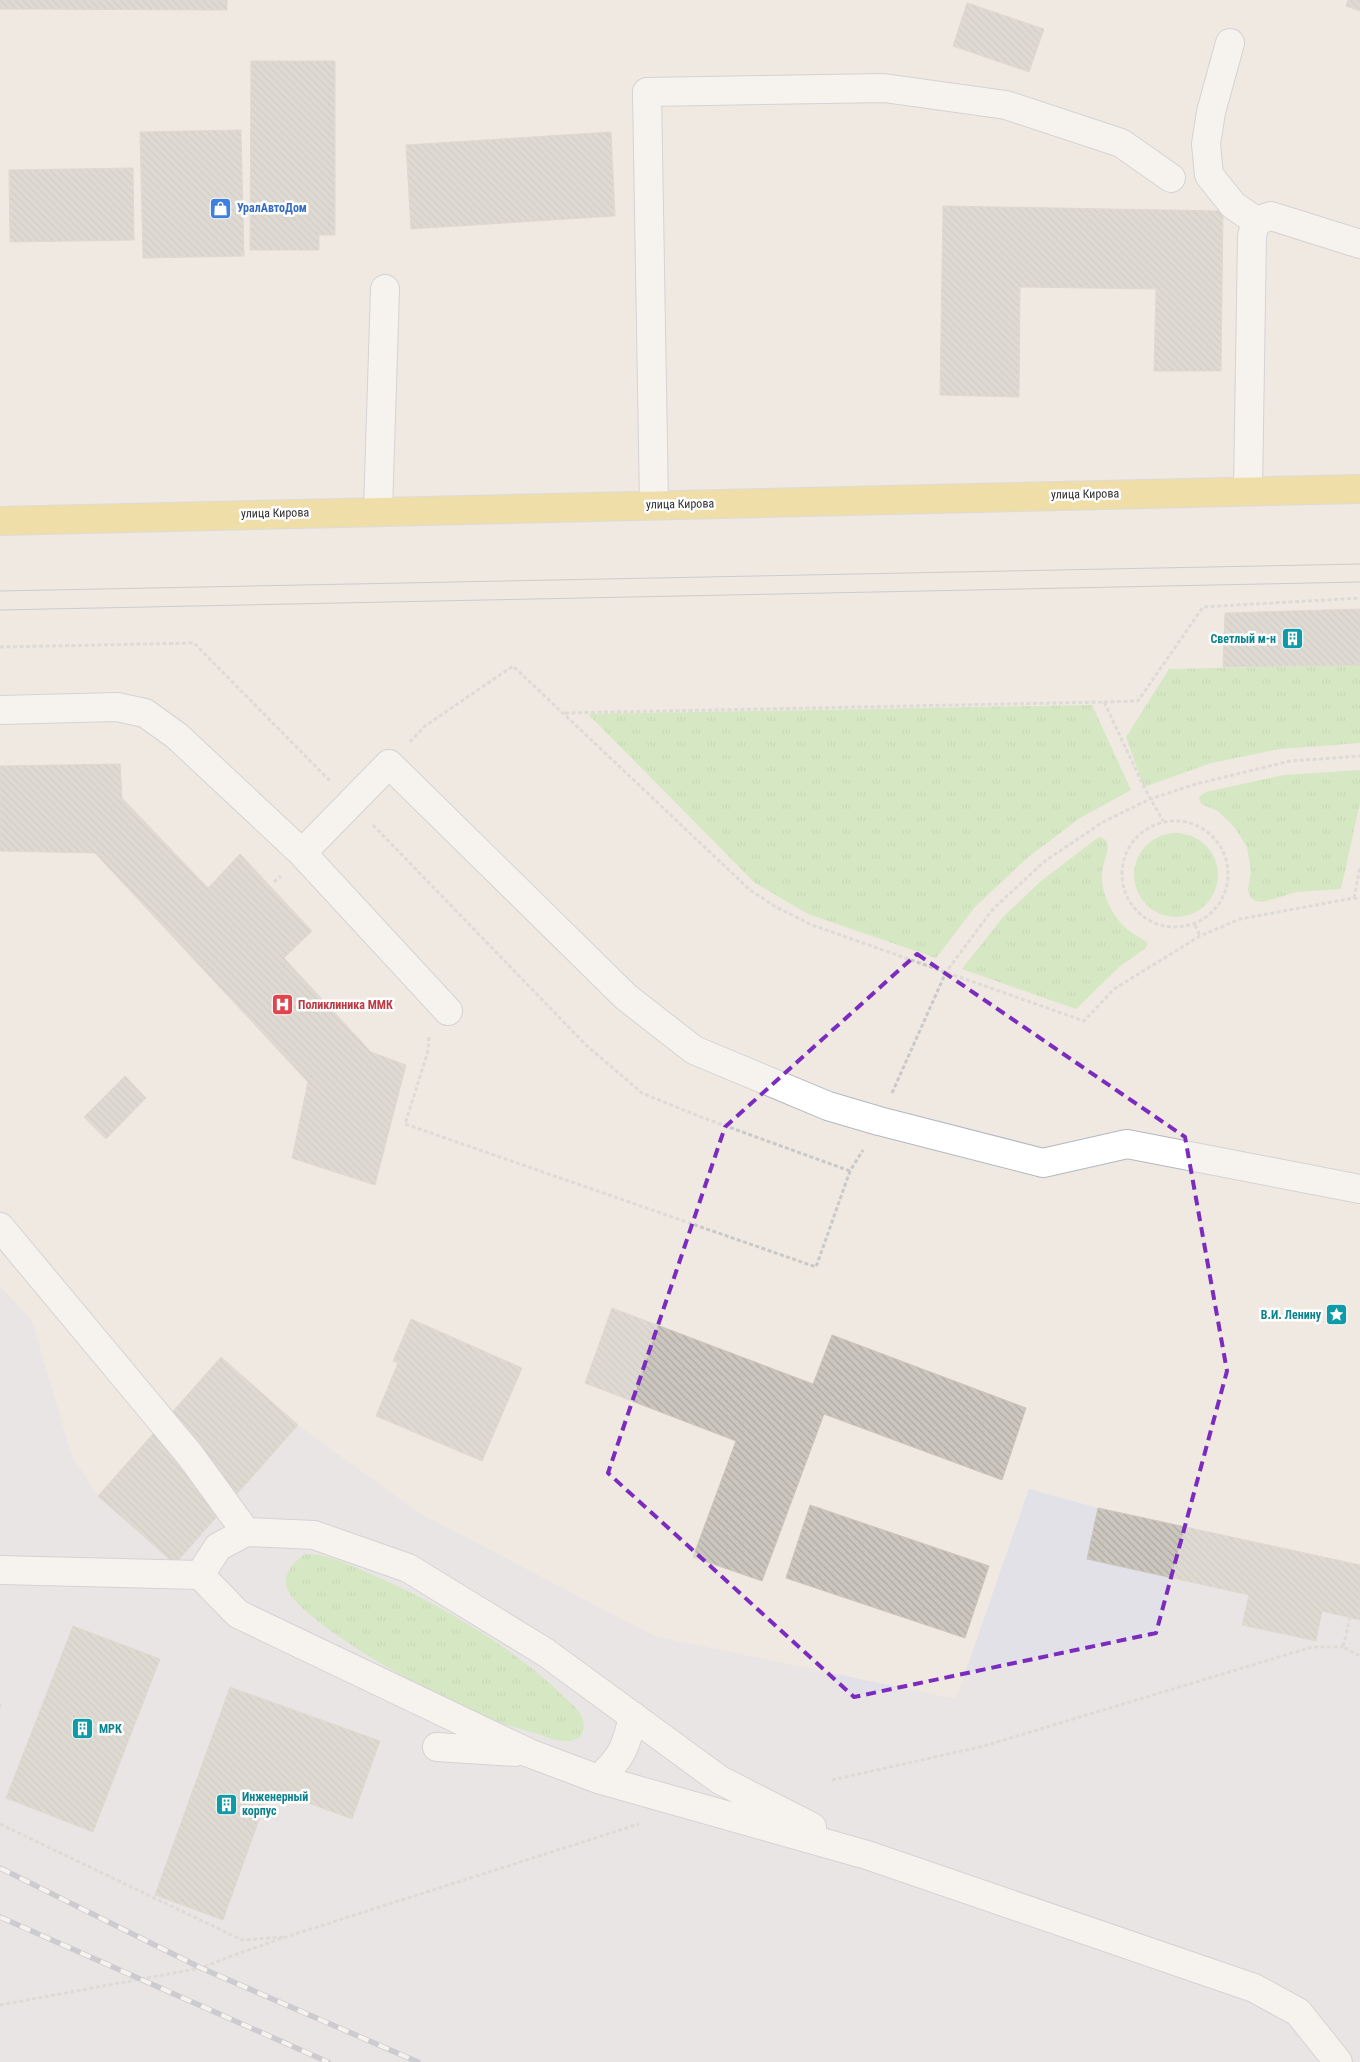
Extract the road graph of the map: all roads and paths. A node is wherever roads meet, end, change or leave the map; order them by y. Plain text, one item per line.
1 (1230, 42) dead end
2 (1170, 178) dead end
3 (1256, 221) junction
4 (1360, 244) edge
5 (384, 289) dead end
6 (1360, 489) edge
7 (1248, 490) junction
8 (654, 504) junction
9 (378, 511) junction
10 (0, 520) edge
11 (1360, 598) edge
12 (0, 647) edge
13 (1104, 702) junction
14 (0, 710) edge
15 (564, 713) junction
16 (1360, 756) edge
17 (389, 764) junction
18 (1150, 799) junction
19 (352, 802) junction
20 (1163, 821) junction
21 (302, 854) junction
22 (1360, 867) edge
23 (1354, 898) junction
24 (1360, 899) edge
25 (1195, 924) junction
26 (1200, 936) junction
27 (946, 972) junction
28 (448, 1011) dead end
29 (430, 1032) dead end
30 (879, 1121) junction
31 (850, 1171) junction
32 (1360, 1189) edge
33 (0, 1226) edge
34 (246, 1532) junction
35 (0, 1570) edge
36 (200, 1575) junction
37 (1350, 1617) dead end
38 (1343, 1647) junction
39 (1360, 1656) edge
40 (633, 1716) junction
41 (437, 1747) dead end
42 (529, 1753) junction
43 (598, 1779) junction
44 (832, 1780) dead end
45 (642, 1823) dead end
46 (0, 1824) edge
47 (867, 1855) junction
48 (289, 1936) junction
49 (0, 2005) edge
50 (1338, 2062) edge

1 - 3 street
2 - 8 street
3 - 4 street
3 - 7 street
5 - 9 street
6 - 7 main road, улица Кирова
7 - 8 main road, улица Кирова
8 - 9 main road, улица Кирова
9 - 10 main road, улица Кирова
11 - 13 path
12 - 19 path
13 - 15 path
13 - 18 path
14 - 21 street
15 - 17 path
15 - 27 path
16 - 18 path
17 - 19 street
17 - 30 street
18 - 20 path
18 - 27 path
19 - 21 street
19 - 31 path
20 - 25 path
20 - 25 path
21 - 28 street
22 - 23 path
23 - 24 path
23 - 26 path
25 - 26 path
26 - 27 path
27 - 30 path
29 - 31 path
30 - 31 path
30 - 32 street
33 - 34 street
34 - 36 street
34 - 40 street
35 - 36 street
36 - 42 street
37 - 38 path
38 - 39 path
38 - 44 path
40 - 43 street
40 - 47 street
41 - 42 street
42 - 43 street
43 - 47 street
45 - 48 path
46 - 48 path
47 - 50 street
48 - 49 path

